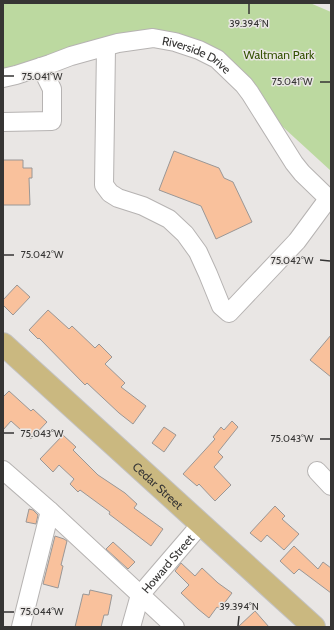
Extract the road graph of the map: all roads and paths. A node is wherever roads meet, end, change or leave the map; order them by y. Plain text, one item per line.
1 (106, 47) junction
2 (41, 67) junction
3 (3, 78) edge
4 (3, 122) edge
5 (329, 200) edge
6 (3, 344) edge
7 (3, 470) edge
8 (317, 471) dead end
9 (331, 486) edge
10 (50, 511) junction
11 (201, 524) junction
12 (140, 595) junction
13 (21, 627) edge
14 (131, 627) edge
15 (175, 627) edge
16 (314, 627) edge

1 - 2 street, Riverside Drive
1 - 5 street, Riverside Drive
1 - 5 street
2 - 3 street, Riverside Drive
2 - 4 street
6 - 11 main road, Cedar Street
7 - 10 street
8 - 9 street
10 - 12 street
10 - 13 street
11 - 12 street, Howard Street
11 - 16 main road, Cedar Street
12 - 14 street, Howard Street
12 - 15 street

